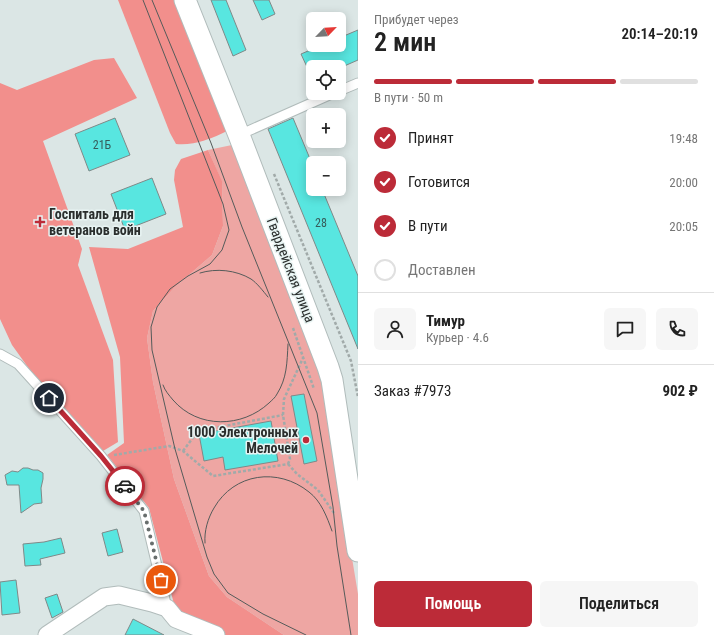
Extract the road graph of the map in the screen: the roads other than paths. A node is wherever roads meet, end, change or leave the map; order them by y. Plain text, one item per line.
1 (185, 0) edge
2 (358, 83) edge
3 (346, 88) edge
4 (318, 100) edge
5 (239, 135) junction
6 (0, 354) edge
7 (358, 552) edge
8 (167, 608) junction
9 (47, 635) edge
10 (216, 635) edge

1 - 5 street, Гвардейская улица
2 - 3 lane
4 - 5 lane
5 - 7 street, Гвардейская улица
6 - 8 lane
8 - 9 street
8 - 10 street

